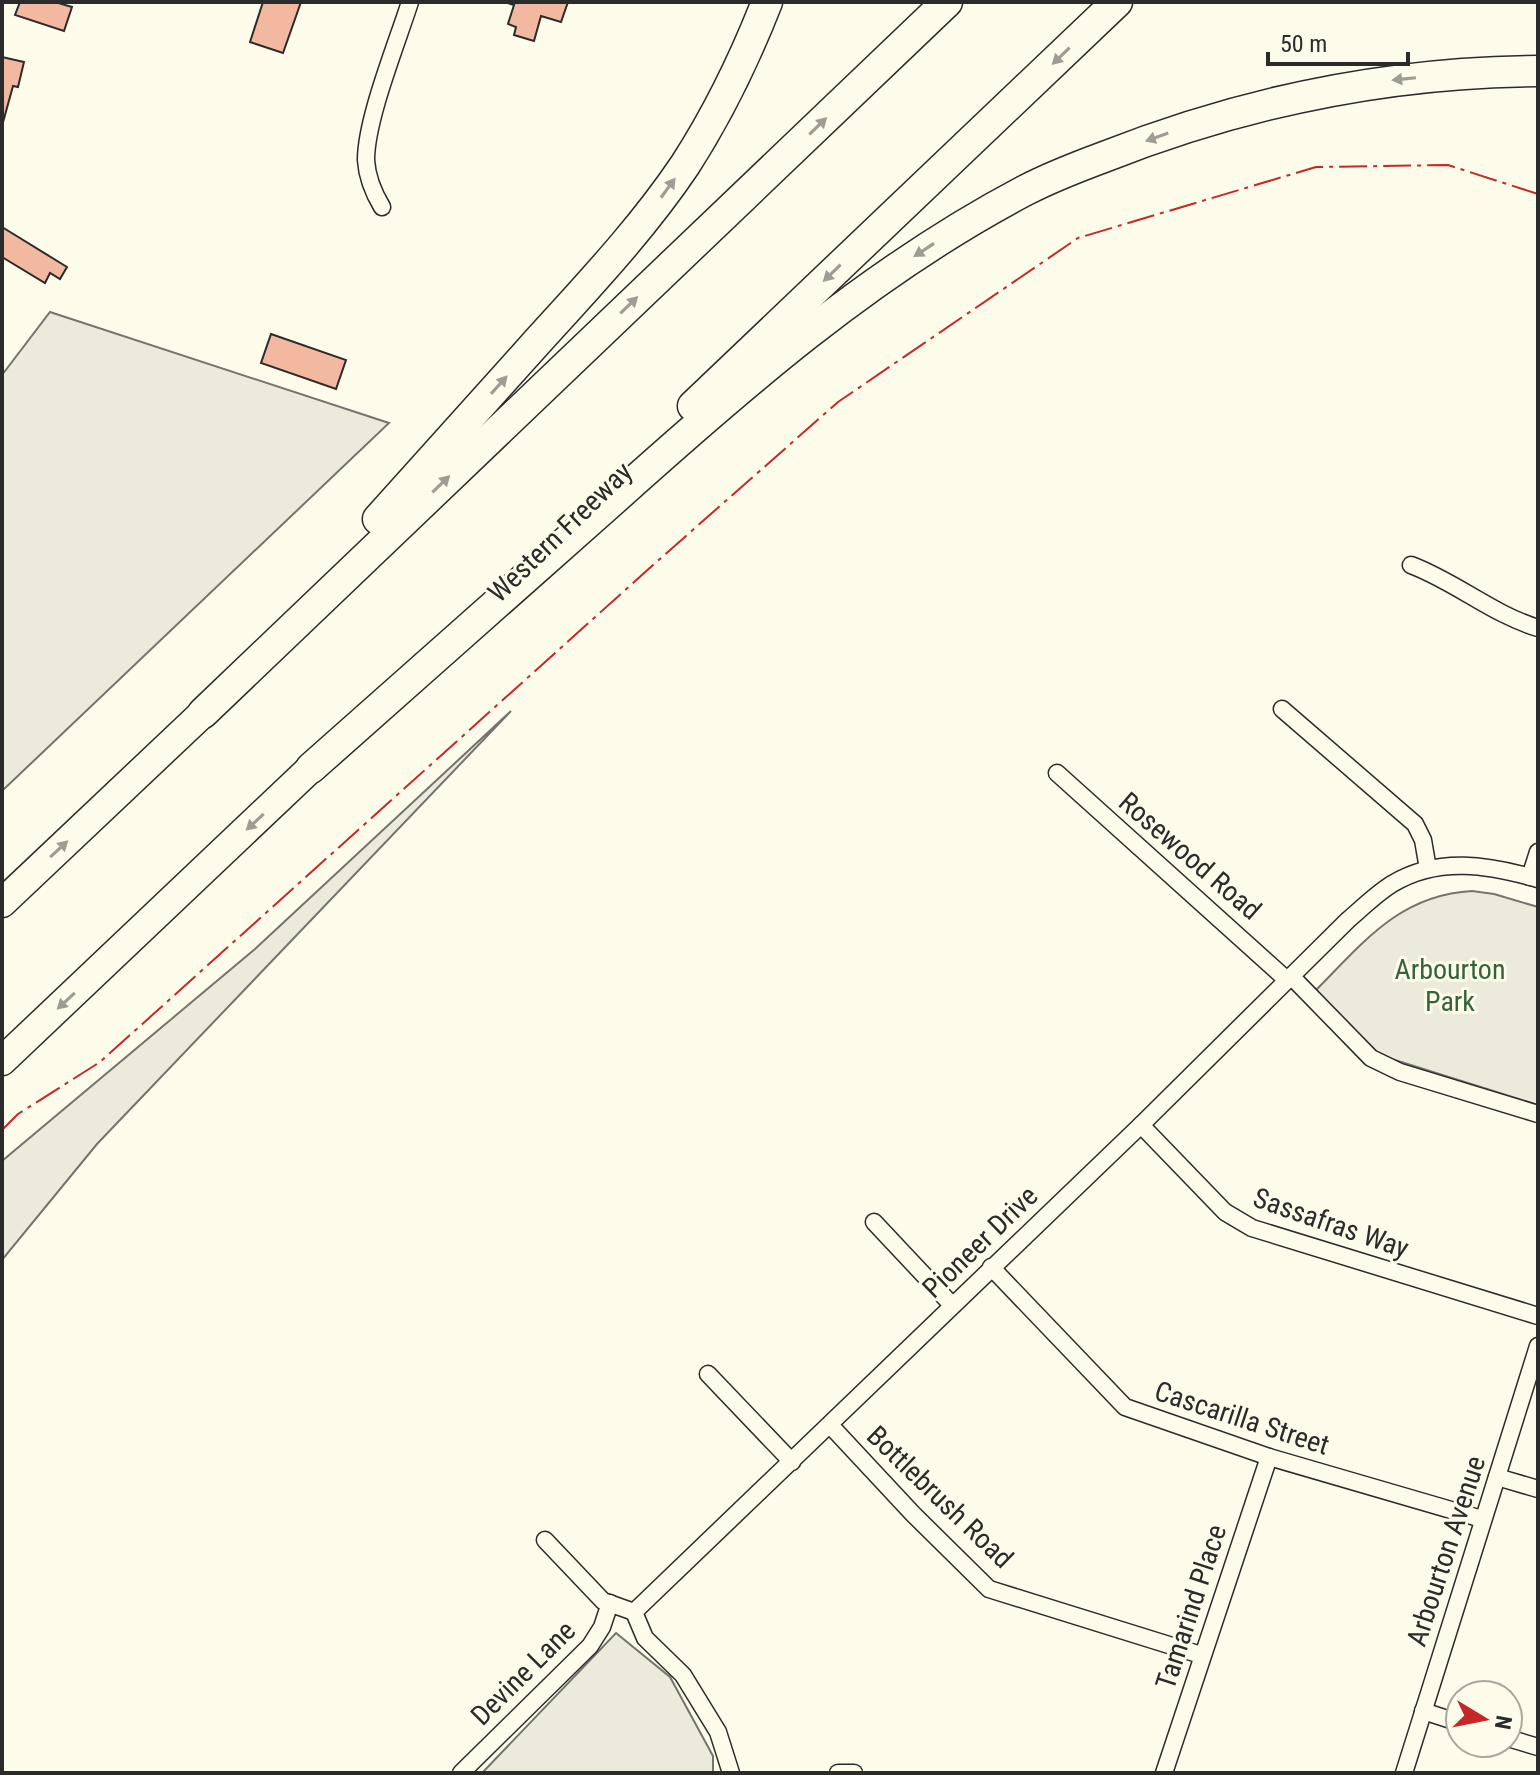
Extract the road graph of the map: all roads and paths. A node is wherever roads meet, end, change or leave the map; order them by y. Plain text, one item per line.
1 (410, 2) edge
2 (767, 2) edge
3 (947, 2) edge
4 (1117, 2) edge
5 (1538, 71) edge
6 (382, 207) dead end
7 (1411, 565) dead end
8 (1538, 628) edge
9 (1282, 709) dead end
10 (203, 713) junction
11 (311, 768) junction
12 (1057, 773) dead end
13 (1538, 852) edge
14 (1428, 869) junction
15 (1534, 878) edge
16 (2, 903) edge
17 (1289, 978) junction
18 (2, 1061) edge
19 (1538, 1114) edge
20 (1141, 1125) junction
21 (874, 1222) dead end
22 (991, 1267) junction
23 (952, 1305) junction
24 (1538, 1316) edge
25 (1538, 1346) edge
26 (708, 1374) dead end
27 (830, 1425) junction
28 (1269, 1457) junction
29 (792, 1462) junction
30 (1497, 1477) junction
31 (1538, 1489) edge
32 (1482, 1519) junction
33 (545, 1540) dead end
34 (610, 1603) junction
35 (634, 1612) junction
36 (1201, 1655) junction
37 (1423, 1711) junction
38 (1444, 1718) edge
39 (461, 1773) edge
40 (731, 1773) edge
41 (838, 1773) edge
42 (854, 1773) edge
43 (1164, 1773) edge
44 (1404, 1773) edge

1 - 6 street
10 -> 2 highway
10 -> 3 highway
4 -> 11 highway, Western Freeway
5 -> 11 highway
7 - 8 street
9 - 14 street
16 -> 10 highway
11 -> 18 highway, Western Freeway
12 - 17 street, Rosewood Road
13 - 15 street
14 - 15 street, Pioneer Drive
14 - 17 street, Pioneer Drive
17 - 19 street, Rosewood Road
17 - 20 street, Pioneer Drive
20 - 22 street, Pioneer Drive
20 - 24 street, Sassafras Way
21 - 23 street
22 - 23 street, Pioneer Drive
22 - 28 street, Cascarilla Street
23 - 27 street, Pioneer Drive
25 - 30 street, Arbourton Avenue
26 - 29 street
27 - 29 street, Pioneer Drive
27 - 36 street, Bottlebrush Road
28 - 32 street, Cascarilla Street
28 - 36 street, Tamarind Place
29 - 35 street, Pioneer Drive
30 - 31 street
30 - 32 street, Arbourton Avenue
32 - 37 street, Arbourton Avenue
33 - 34 street
34 - 35 street
34 - 39 street, Devine Lane
35 - 40 street
36 - 43 street, Tamarind Place
37 - 38 street
37 - 44 street, Arbourton Avenue
41 - 42 street

